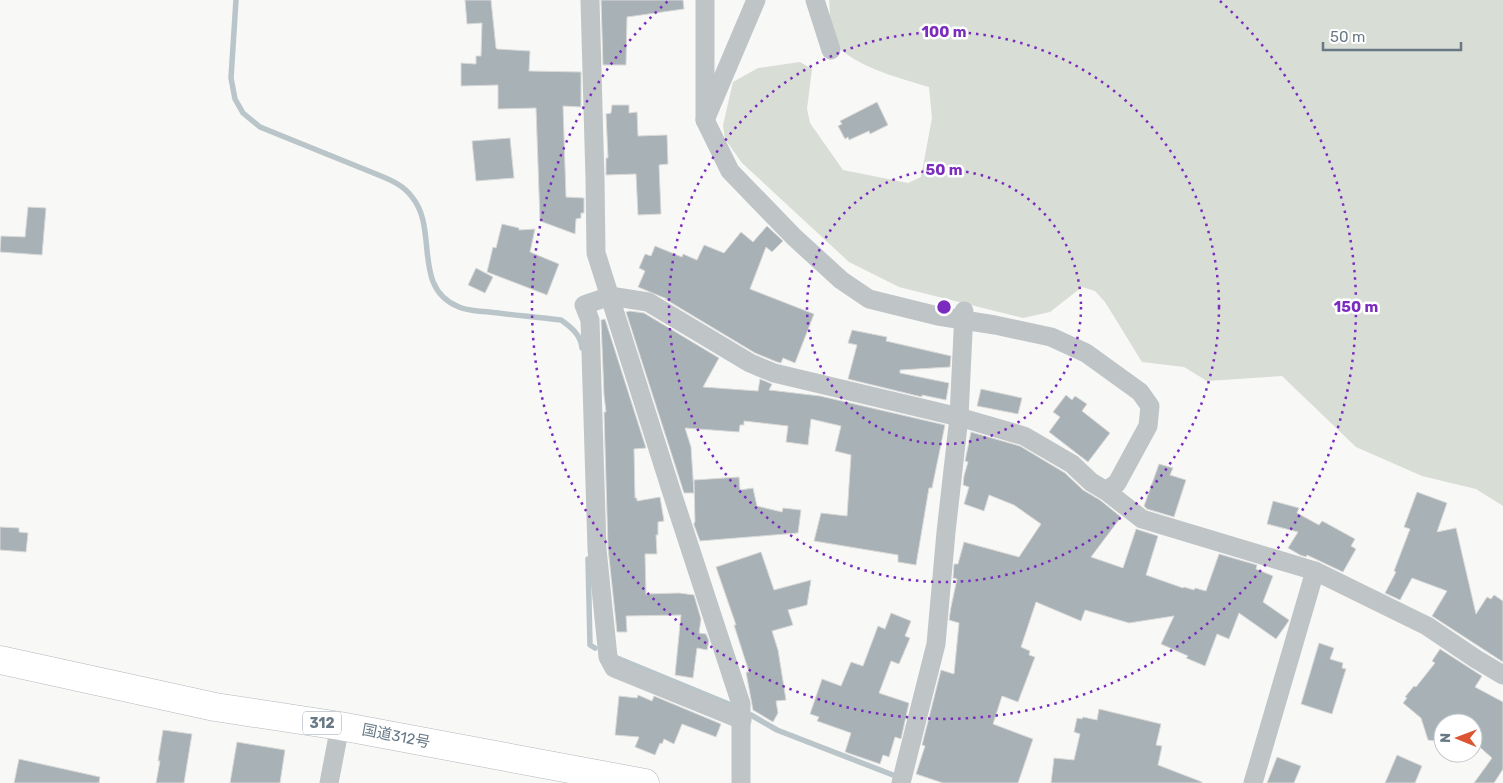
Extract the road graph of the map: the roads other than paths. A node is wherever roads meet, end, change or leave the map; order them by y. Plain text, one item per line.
1 (590, 0) edge
2 (705, 0) edge
3 (756, 0) edge
4 (815, 0) edge
5 (831, 50) dead end
6 (705, 120) junction
7 (610, 296) junction
8 (963, 315) junction
9 (959, 417) junction
10 (1106, 491) junction
11 (1315, 571) junction
12 (0, 660) edge
13 (1503, 675) edge
14 (742, 720) junction
15 (340, 726) junction
16 (329, 783) edge
17 (645, 783) edge
18 (742, 783) edge
19 (901, 783) edge
20 (1253, 783) edge

1 - 7 street
2 - 6 street
3 - 6 street
4 - 5 street
6 - 8 street
7 - 9 street
7 - 14 street
7 - 14 street
8 - 9 street
8 - 10 street
9 - 10 street
9 - 19 street
10 - 11 street
11 - 13 street
11 - 20 street
12 - 15 highway, 国道312号 / 312
14 - 18 street
15 - 16 street
15 - 17 highway, 国道312号 / 312

